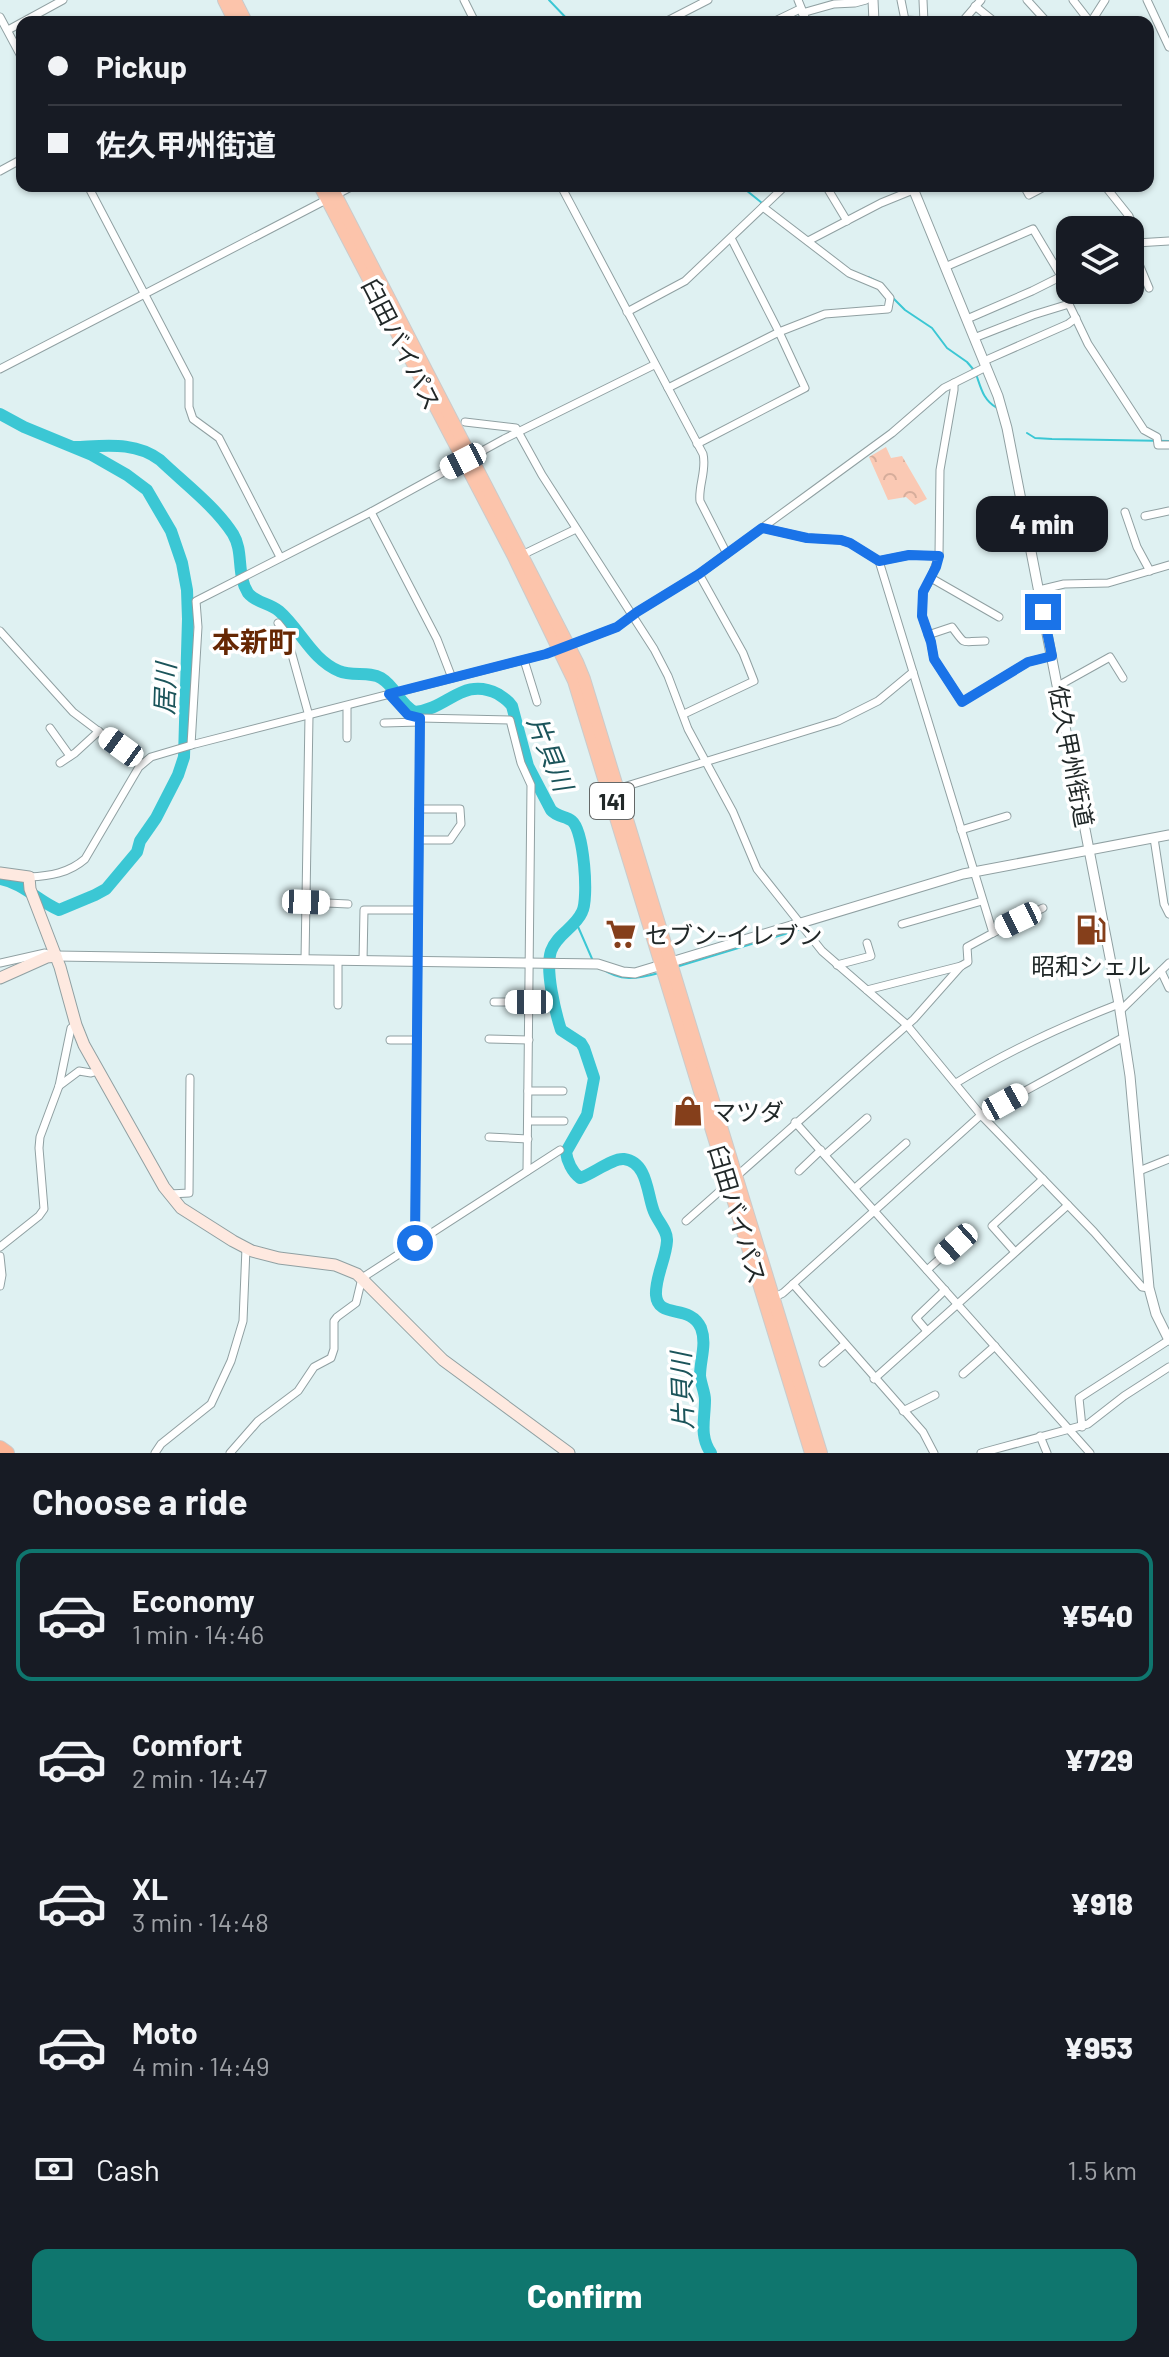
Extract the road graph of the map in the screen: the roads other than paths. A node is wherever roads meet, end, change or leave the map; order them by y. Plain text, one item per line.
1 (63, 0) edge
2 (708, 0) edge
3 (866, 0) edge
4 (1027, 0) edge
5 (1073, 0) edge
6 (1147, 0) edge
7 (698, 2) edge
8 (800, 7) edge
9 (34, 16) edge
10 (675, 16) edge
11 (1042, 16) edge
12 (1085, 16) edge
13 (0, 17) edge
14 (16, 26) edge
15 (8, 30) junction
16 (16, 46) edge
17 (1169, 47) edge
18 (91, 192) edge
19 (564, 192) edge
20 (779, 192) edge
21 (830, 192) edge
22 (904, 192) edge
23 (914, 192) edge
24 (1110, 192) edge
25 (331, 193) edge
26 (764, 206) junction
27 (1129, 216) edge
28 (847, 221) junction
29 (731, 238) junction
30 (809, 240) junction
31 (1169, 241) edge
32 (1144, 242) edge
33 (945, 267) junction
34 (1056, 268) edge
35 (1144, 277) edge
36 (1056, 279) edge
37 (1149, 288) dead end
38 (144, 294) junction
39 (1069, 304) joint
40 (627, 312) junction
41 (1076, 318) junction
42 (967, 319) junction
43 (779, 332) junction
44 (974, 338) junction
45 (985, 364) junction
46 (654, 365) junction
47 (0, 369) edge
48 (954, 383) junction
49 (668, 388) junction
50 (465, 422) dead end
51 (520, 433) junction
52 (697, 444) junction
53 (1169, 445) edge
54 (468, 459) junction
55 (1169, 511) edge
56 (371, 512) junction
57 (1125, 512) dead end
58 (1145, 516) dead end
59 (762, 528) junction
60 (576, 529) junction
61 (727, 554) junction
62 (522, 555) junction
63 (939, 556) junction
64 (280, 557) junction
65 (879, 561) junction
66 (1169, 565) edge
67 (1150, 571) junction
68 (699, 574) junction
69 (931, 578) junction
70 (1039, 590) junction
71 (631, 616) junction
72 (999, 617) dead end
73 (278, 623) dead end
74 (0, 631) edge
75 (928, 635) junction
76 (985, 641) dead end
77 (564, 648) junction
78 (1052, 656) junction
79 (524, 660) junction
80 (913, 672) junction
81 (452, 678) junction
82 (1123, 678) dead end
83 (1058, 686) junction
84 (390, 694) junction
85 (537, 702) dead end
86 (347, 706) junction
87 (684, 714) junction
88 (309, 716) junction
89 (420, 720) junction
90 (384, 723) dead end
91 (50, 728) dead end
92 (99, 731) junction
93 (347, 738) dead end
94 (187, 746) junction
95 (70, 756) junction
96 (706, 762) junction
97 (60, 763) dead end
98 (142, 764) junction
99 (617, 789) junction
100 (419, 809) junction
101 (1007, 816) dead end
102 (961, 830) junction
103 (1169, 835) edge
104 (1154, 838) junction
105 (419, 840) junction
106 (1090, 851) junction
107 (974, 872) junction
108 (0, 873) edge
109 (31, 888) junction
110 (982, 901) junction
111 (306, 902) junction
112 (348, 904) dead end
113 (1043, 908) dead end
114 (418, 910) junction
115 (1169, 914) edge
116 (800, 923) junction
117 (902, 924) dead end
118 (993, 933) junction
119 (867, 943) dead end
120 (52, 956) junction
121 (305, 960) junction
122 (338, 960) junction
123 (363, 961) junction
124 (417, 961) junction
125 (0, 963) edge
126 (530, 963) junction
127 (1169, 963) edge
128 (666, 964) junction
129 (837, 965) junction
130 (961, 966) junction
131 (1161, 971) junction
132 (0, 978) edge
133 (1169, 988) edge
134 (867, 990) junction
135 (494, 1002) dead end
136 (529, 1002) junction
137 (338, 1005) dead end
138 (1120, 1007) junction
139 (906, 1024) junction
140 (76, 1025) junction
141 (1124, 1037) junction
142 (489, 1039) dead end
143 (390, 1040) dead end
144 (416, 1040) junction
145 (529, 1040) junction
146 (98, 1071) junction
147 (190, 1078) dead end
148 (956, 1083) junction
149 (59, 1086) junction
150 (528, 1091) junction
151 (563, 1091) dead end
152 (981, 1115) junction
153 (867, 1118) dead end
154 (528, 1121) junction
155 (564, 1121) dead end
156 (795, 1122) junction
157 (489, 1137) dead end
158 (528, 1139) junction
159 (906, 1143) dead end
160 (560, 1150) dead end
161 (823, 1152) junction
162 (1169, 1159) edge
163 (527, 1171) junction
164 (799, 1171) dead end
165 (1139, 1171) junction
166 (732, 1179) junction
167 (1043, 1179) junction
168 (855, 1188) junction
169 (169, 1194) junction
170 (1068, 1205) junction
171 (875, 1210) junction
172 (686, 1221) dead end
173 (415, 1243) junction
174 (956, 1244) dead end
175 (0, 1247) edge
176 (246, 1248) junction
177 (1015, 1252) junction
178 (0, 1256) edge
179 (927, 1270) junction
180 (362, 1278) junction
181 (793, 1284) junction
182 (0, 1286) edge
183 (1149, 1288) junction
184 (945, 1290) junction
185 (773, 1298) junction
186 (958, 1303) junction
187 (927, 1331) junction
188 (1169, 1340) edge
189 (844, 1345) junction
190 (995, 1346) junction
191 (823, 1363) dead end
192 (1169, 1367) edge
193 (963, 1374) dead end
194 (874, 1379) junction
195 (935, 1395) dead end
196 (903, 1411) junction
197 (1082, 1427) junction
198 (1070, 1430) junction
199 (1040, 1436) junction
200 (0, 1448) edge
201 (7, 1453) edge
202 (155, 1453) edge
203 (230, 1453) edge
204 (569, 1453) edge
205 (811, 1453) edge
206 (821, 1453) edge
207 (934, 1453) edge
208 (981, 1453) edge
209 (1047, 1453) edge
210 (1090, 1453) edge

1 - 9 street
2 - 7 street
3 - 8 street
4 - 11 street
5 - 12 street
6 - 17 street
7 - 10 street
13 - 15 street
14 - 15 street
15 - 16 street
18 - 38 street
19 - 40 street
20 - 26 street
21 - 28 street
22 - 28 street
23 - 33 street, 佐久甲州街道
24 - 27 street
25 - 38 street
25 - 54 highway, 臼田バイパス / 141
26 - 29 street
26 - 30 street
28 - 30 street
29 - 40 street
29 - 43 street
30 - 43 street
31 - 32 street
33 - 34 street
33 - 42 street, 佐久甲州街道
35 - 37 street
36 - 42 street
38 - 47 street
38 - 64 street
39 - 41 street
39 - 44 street
40 - 46 street
41 - 45 street
41 - 53 street
42 - 44 street, 佐久甲州街道
43 - 49 street
43 - 52 street
44 - 45 street, 佐久甲州街道
45 - 48 street
45 - 70 street, 佐久甲州街道
46 - 49 street
46 - 51 street
48 - 59 street
48 - 63 street
49 - 52 street
50 - 51 street
51 - 54 street
51 - 60 street
52 - 61 street
54 - 56 street
54 - 62 highway, 臼田バイパス / 141
54 - 77 highway, 臼田バイパス / 141
55 - 58 street
56 - 64 street
56 - 81 street
57 - 67 street
59 - 61 street
59 - 65 street
60 - 62 street
60 - 71 street
61 - 68 street
62 - 77 highway, 臼田バイパス / 141
63 - 65 street
63 - 69 street
64 - 94 street
65 - 80 street
66 - 67 street
67 - 70 street
68 - 71 street
68 - 87 street
69 - 72 street
69 - 75 street
70 - 78 street, 佐久甲州街道
71 - 77 street
71 - 87 street
73 - 88 street
74 - 92 street
75 - 76 street
75 - 78 street
77 - 79 street
77 - 99 highway, 臼田バイパス / 141
77 - 128 highway, 臼田バイパス / 141
78 - 83 street, 佐久甲州街道
79 - 81 street
79 - 85 street
80 - 96 street
80 - 102 street
81 - 84 street
82 - 83 street
83 - 106 street, 佐久甲州街道
84 - 86 street
84 - 89 street
86 - 88 street
86 - 93 street
87 - 96 street
88 - 94 street
88 - 111 street
89 - 90 street
89 - 100 street
89 - 126 street
91 - 95 street
92 - 95 street
92 - 98 street
94 - 98 street
95 - 97 street
96 - 99 street
96 - 116 street
98 - 109 street
99 - 128 highway, 臼田バイパス / 141
100 - 105 street
100 - 105 street
101 - 102 street
102 - 107 street
103 - 104 street
104 - 106 street
104 - 115 street
105 - 114 street
106 - 107 street
106 - 138 street, 佐久甲州街道
107 - 110 street
107 - 116 street
108 - 109 main road
109 - 120 main road
110 - 117 street
110 - 118 street
111 - 112 street
111 - 121 street
113 - 118 street
114 - 123 street
114 - 124 street
116 - 128 street
116 - 129 street
118 - 130 street
119 - 129 street
120 - 121 street
120 - 125 street
120 - 132 main road
120 - 140 main road
121 - 122 street
122 - 123 street
122 - 137 street
123 - 124 street
124 - 126 street
124 - 144 street
126 - 128 street
126 - 136 street
127 - 131 street
128 - 166 highway, 臼田バイパス / 141
129 - 134 street
130 - 134 street
130 - 139 street
131 - 133 street
131 - 138 street
134 - 139 street
135 - 136 street
136 - 145 street
138 - 141 street, 佐久甲州街道
138 - 148 street
139 - 148 street
139 - 156 street
140 - 146 main road
140 - 149 street
141 - 152 street
141 - 165 street, 佐久甲州街道
142 - 145 street
143 - 144 street
144 - 173 street
145 - 150 street
146 - 149 street
146 - 169 main road
147 - 169 street
148 - 152 street
149 - 175 street
150 - 151 street
150 - 154 street
152 - 167 street
152 - 171 street
153 - 161 street
154 - 155 street
154 - 158 street
156 - 161 street
156 - 166 street
157 - 158 street
158 - 163 street
159 - 168 street
160 - 163 street
161 - 164 street
161 - 168 street
162 - 165 street
163 - 173 street
165 - 183 street, 佐久甲州街道
166 - 172 street
166 - 185 highway, 臼田バイパス / 141
166 - 205 highway, 臼田バイパス / 141
167 - 170 street
167 - 177 street
168 - 171 street
169 - 176 main road
170 - 177 street
170 - 183 street
171 - 179 street
171 - 181 street
173 - 180 street
174 - 179 street
176 - 180 main road
176 - 202 street
177 - 186 street
178 - 182 street
179 - 184 street
180 - 203 street
180 - 204 main road
181 - 185 street
181 - 189 street
183 - 188 street, 佐久甲州街道
184 - 186 street
184 - 187 street
185 - 206 highway, 臼田バイパス / 141
186 - 187 street
186 - 190 street
187 - 194 street
188 - 197 street
189 - 191 street
189 - 194 street
190 - 193 street
190 - 198 street
192 - 197 street
194 - 196 street
195 - 196 street
196 - 207 street
197 - 198 street
198 - 199 street
198 - 210 street
199 - 208 street
199 - 209 street
200 - 201 highway

